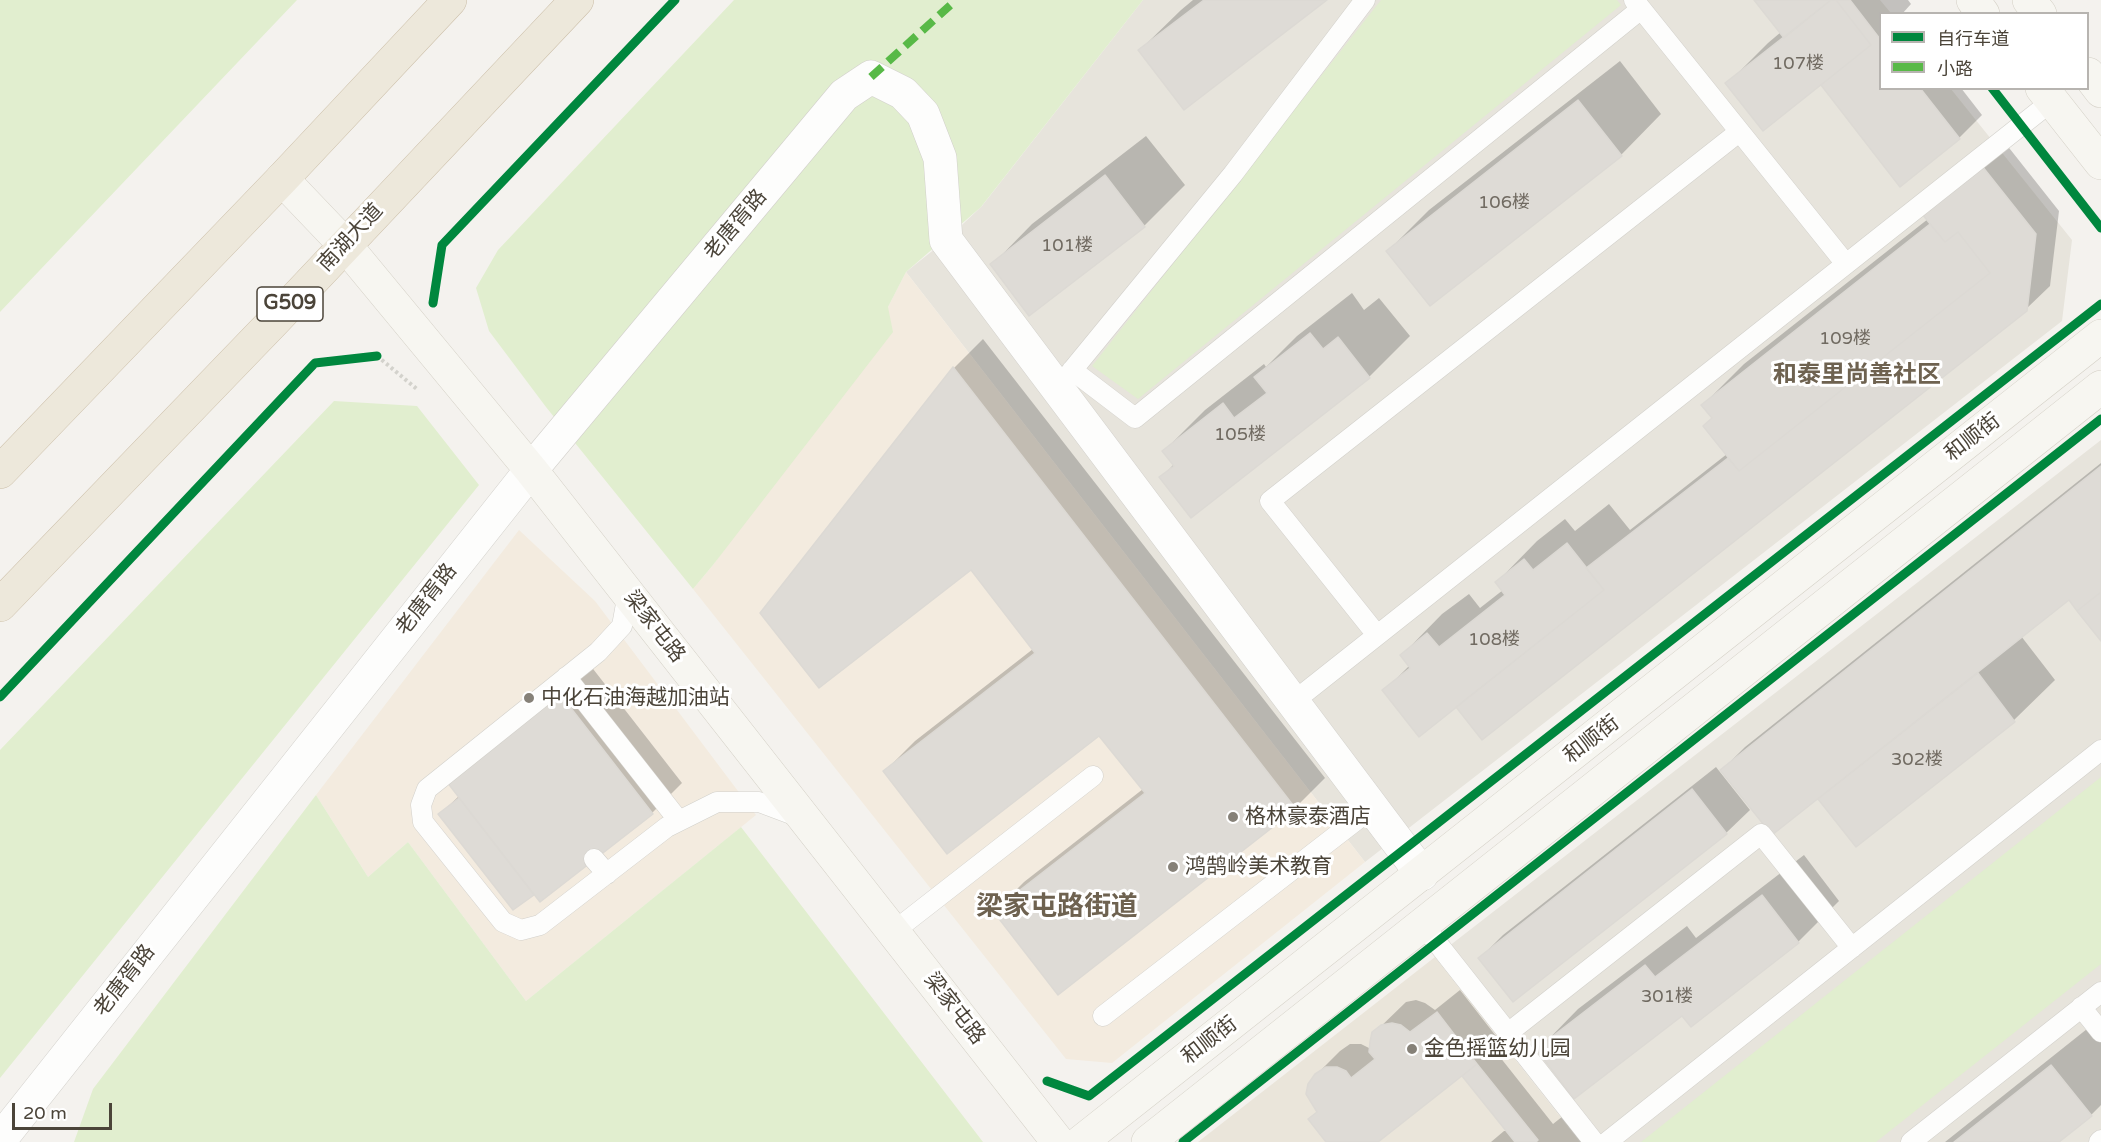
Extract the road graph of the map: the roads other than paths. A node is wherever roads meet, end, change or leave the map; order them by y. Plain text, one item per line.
1 (450, 0) edge
2 (577, 0) edge
3 (1365, 0) edge
4 (2029, 0) edge
5 (1637, 4) edge
6 (2038, 12) edge
7 (2089, 75) edge
8 (2101, 91) edge
9 (2047, 95) edge
10 (1739, 132) junction
11 (2101, 164) edge
12 (282, 179) junction
13 (345, 245) junction
14 (1846, 264) junction
15 (2101, 336) edge
16 (1065, 380) junction
17 (2101, 387) edge
18 (531, 470) junction
19 (0, 472) edge
20 (628, 593) junction
21 (0, 605) edge
22 (1377, 635) junction
23 (566, 677) junction
24 (1293, 702) junction
25 (2101, 750) edge
26 (1093, 776) dead end
27 (1372, 808) junction
28 (805, 819) junction
29 (679, 821) junction
30 (1422, 874) junction
31 (1423, 925) junction
32 (893, 933) junction
33 (1851, 948) junction
34 (2101, 992) edge
35 (2081, 1007) junction
36 (1103, 1016) dead end
37 (2101, 1032) edge
38 (1509, 1033) junction
39 (0, 1140) edge
40 (1058, 1142) edge
41 (1081, 1142) edge
42 (1148, 1142) edge
43 (1594, 1142) edge
44 (1607, 1142) edge
45 (1911, 1142) edge

1 - 12 highway
2 - 13 highway, 南湖大道 / G509
3 - 16 lane
4 - 6 street
5 - 10 lane
5 - 16 lane
7 - 8 street
9 - 11 street
9 - 14 lane
10 - 14 lane
10 - 22 lane
12 - 13 street, 梁家屯路
12 - 19 highway
13 - 18 street, 梁家屯路
13 - 21 highway, 南湖大道 / G509
14 - 22 lane
15 - 30 street, 和顺街
16 - 18 street, 老唐胥路
16 - 24 street
17 - 31 street, 和顺街
18 - 20 street, 梁家屯路
18 - 39 street, 老唐胥路
20 - 23 lane
20 - 28 street, 梁家屯路
22 - 24 lane
23 - 29 lane
23 - 29 lane
24 - 27 street
25 - 33 lane
26 - 32 lane
27 - 30 street
27 - 36 lane
28 - 29 lane
28 - 32 street, 梁家屯路
30 - 41 street, 和顺街
31 - 38 lane
31 - 42 street, 和顺街
32 - 40 street, 梁家屯路
33 - 38 lane
33 - 44 lane
34 - 35 lane
35 - 37 lane
35 - 45 lane
38 - 43 lane

